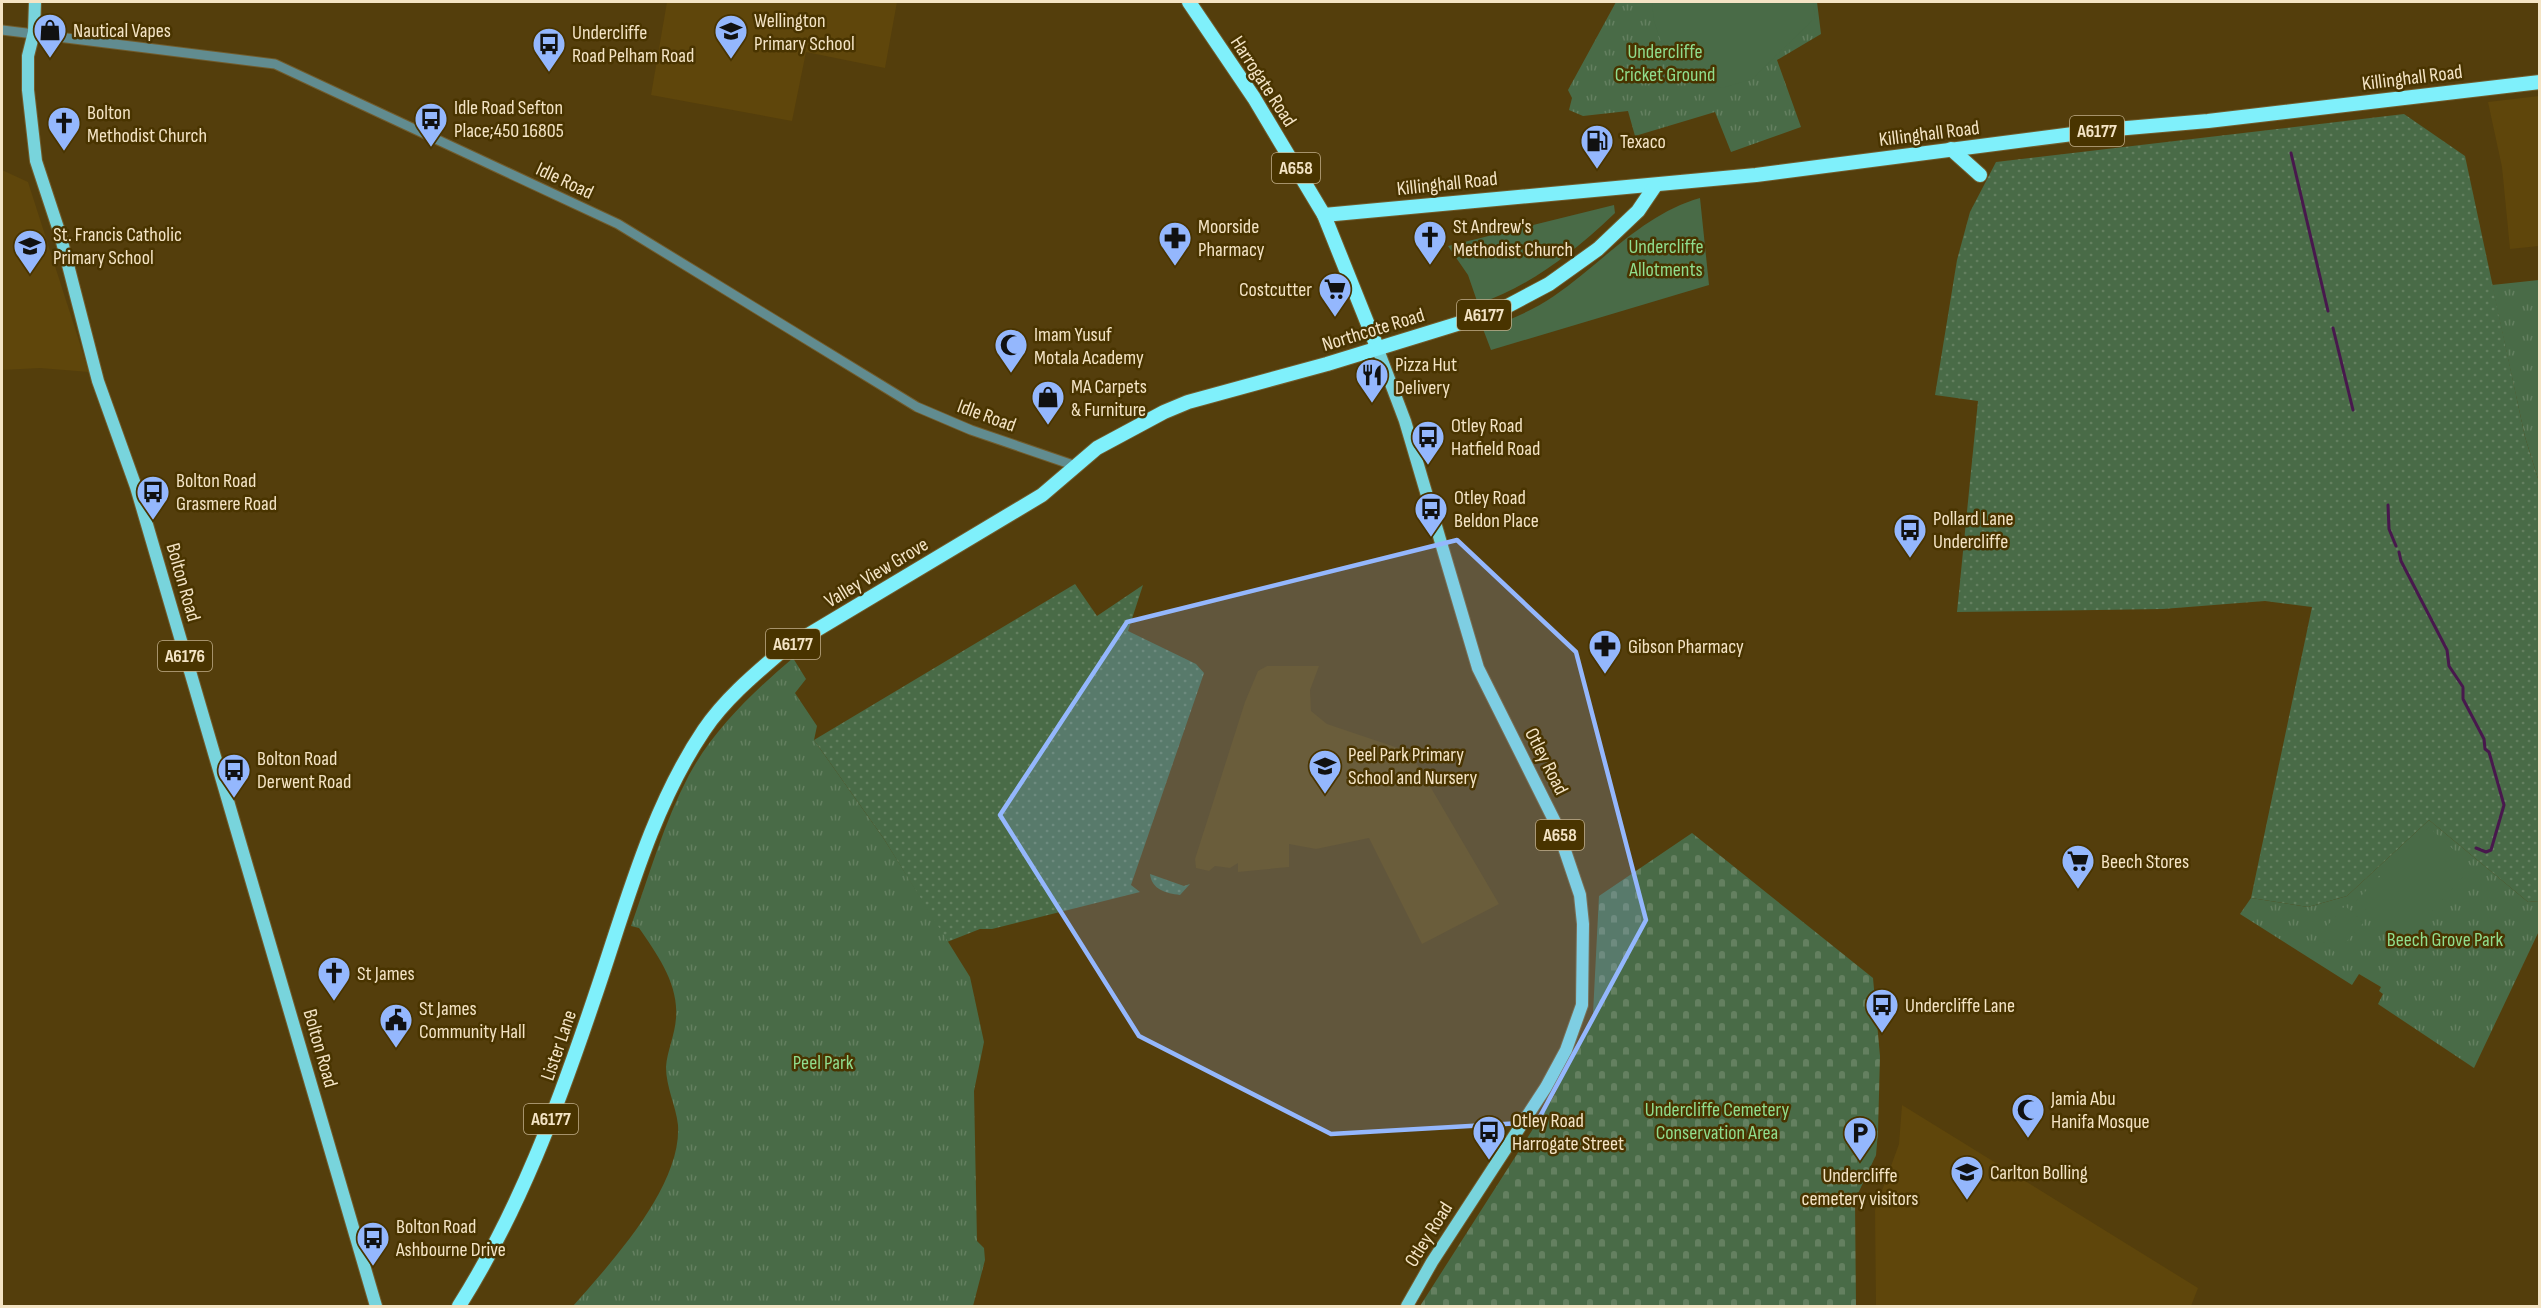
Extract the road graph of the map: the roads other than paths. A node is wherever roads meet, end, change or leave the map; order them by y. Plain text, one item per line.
1 (35, 2) edge
2 (1189, 2) edge
3 (2, 30) edge
4 (34, 32) junction
5 (2540, 82) edge
6 (1951, 149) junction
7 (1980, 175) dead end
8 (1655, 186) junction
9 (1324, 215) junction
10 (1377, 347) junction
11 (1076, 466) junction
12 (619, 922) joint
13 (376, 1306) edge
14 (459, 1306) edge
15 (1407, 1306) edge

1 - 4 main road, Bolton Road / A6176
2 - 9 highway, Harrogate Road / A658
3 - 4 street, Idle Road
4 - 11 street, Idle Road
4 - 13 main road, Bolton Road / A6176
5 - 6 highway, Killinghall Road / A6177
6 - 7 highway
6 - 8 highway, Killinghall Road / A6177
8 - 9 highway, Killinghall Road
8 - 10 highway, Northcote Road / A6177
9 - 10 highway, Harrogate Road / A658
10 - 11 highway, Northcote Road / A6177
10 - 15 main road, Otley Road / A658
11 - 12 highway, Valley View Grove / A6177
12 - 14 highway, Lister Lane / A6177

